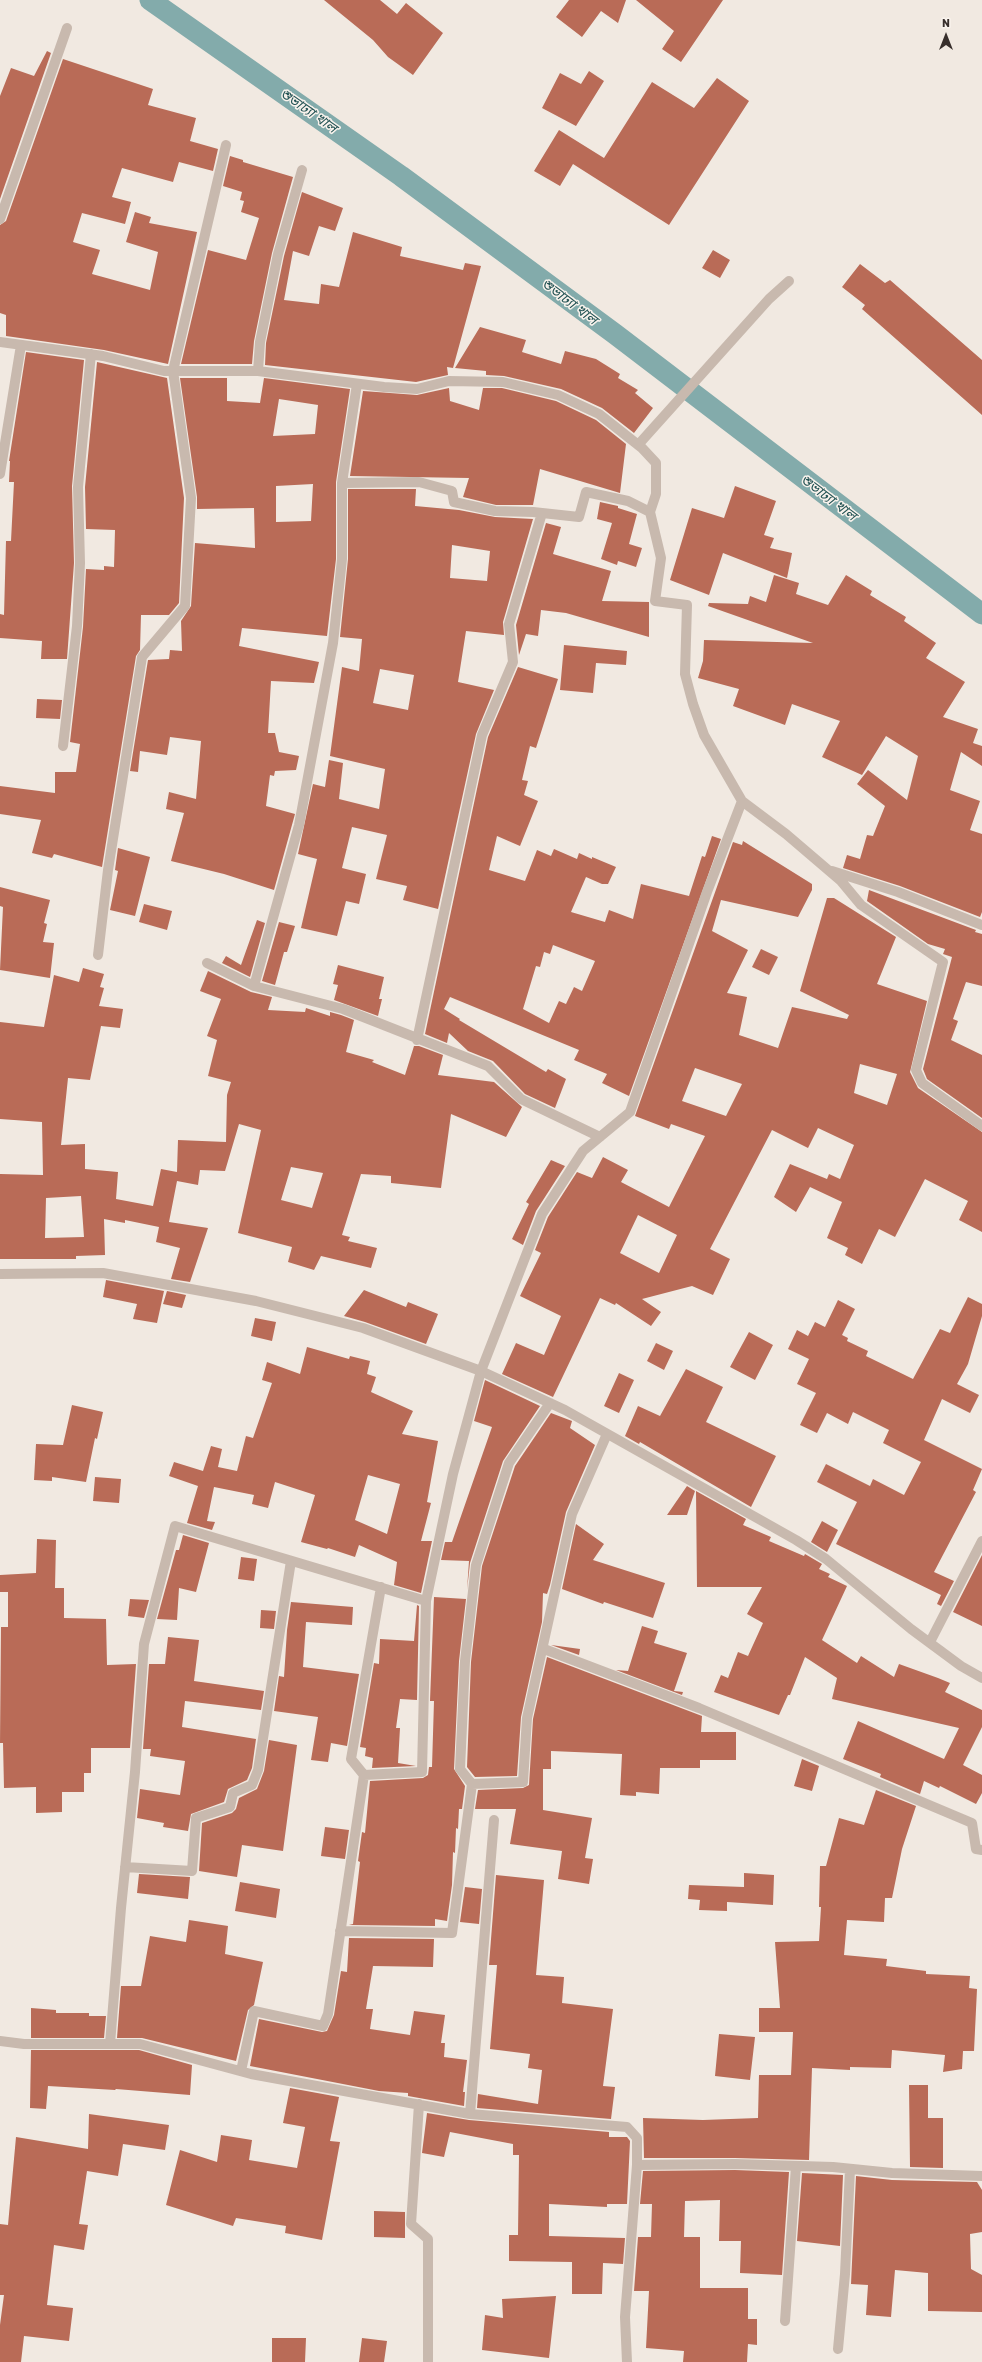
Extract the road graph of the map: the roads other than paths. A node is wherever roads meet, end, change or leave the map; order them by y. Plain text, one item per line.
1 (67, 28) dead end
2 (226, 144) dead end
3 (302, 170) dead end
4 (0, 218) edge
5 (789, 281) dead end
6 (0, 342) edge
7 (21, 345) junction
8 (91, 354) junction
9 (173, 371) junction
10 (258, 371) junction
11 (357, 384) junction
12 (638, 445) junction
13 (0, 474) edge
14 (342, 483) junction
15 (650, 512) junction
16 (542, 513) junction
17 (63, 746) dead end
18 (742, 801) junction
19 (825, 868) junction
20 (982, 925) edge
21 (98, 955) dead end
22 (207, 963) dead end
23 (254, 986) junction
24 (417, 1040) junction
25 (982, 1126) edge
26 (600, 1137) junction
27 (0, 1274) edge
28 (481, 1371) junction
29 (550, 1403) junction
30 (607, 1434) junction
31 (982, 1541) edge
32 (291, 1561) junction
33 (381, 1587) junction
34 (426, 1601) junction
35 (930, 1642) junction
36 (544, 1648) junction
37 (982, 1678) edge
38 (364, 1775) junction
39 (472, 1784) junction
40 (494, 1820) dead end
41 (982, 1850) edge
42 (125, 1867) junction
43 (340, 1931) junction
44 (0, 2041) edge
45 (110, 2044) junction
46 (241, 2072) junction
47 (418, 2104) junction
48 (470, 2114) junction
49 (636, 2165) junction
50 (796, 2166) junction
51 (850, 2169) junction
52 (982, 2176) edge
53 (785, 2321) dead end
54 (838, 2349) dead end
55 (428, 2362) edge
56 (627, 2362) edge

1 - 4 street
2 - 9 street
3 - 10 street
5 - 12 street
6 - 7 street
7 - 8 street
7 - 13 street
8 - 9 street
8 - 17 street
9 - 10 street
9 - 21 street
10 - 11 street
11 - 12 street
11 - 14 street
12 - 15 street
14 - 16 street
14 - 23 street
15 - 16 street
15 - 18 street
16 - 24 street
18 - 19 street
18 - 26 street
19 - 20 street
19 - 25 street
22 - 23 street
23 - 24 street
24 - 26 street
26 - 28 street
27 - 28 street
28 - 29 street
28 - 34 street
29 - 30 street
29 - 39 street
30 - 35 street
30 - 36 street
31 - 35 street
32 - 33 street
32 - 42 street
32 - 42 street
33 - 34 street
33 - 38 street
34 - 38 street
35 - 37 street
36 - 39 street
36 - 41 street
38 - 43 street
39 - 43 street
40 - 48 street
42 - 45 street
43 - 46 street
44 - 45 street
45 - 46 street
46 - 47 street
47 - 48 street
47 - 55 street
48 - 49 street
49 - 50 street
49 - 56 street
50 - 51 street
50 - 53 street
51 - 52 street
51 - 54 street

